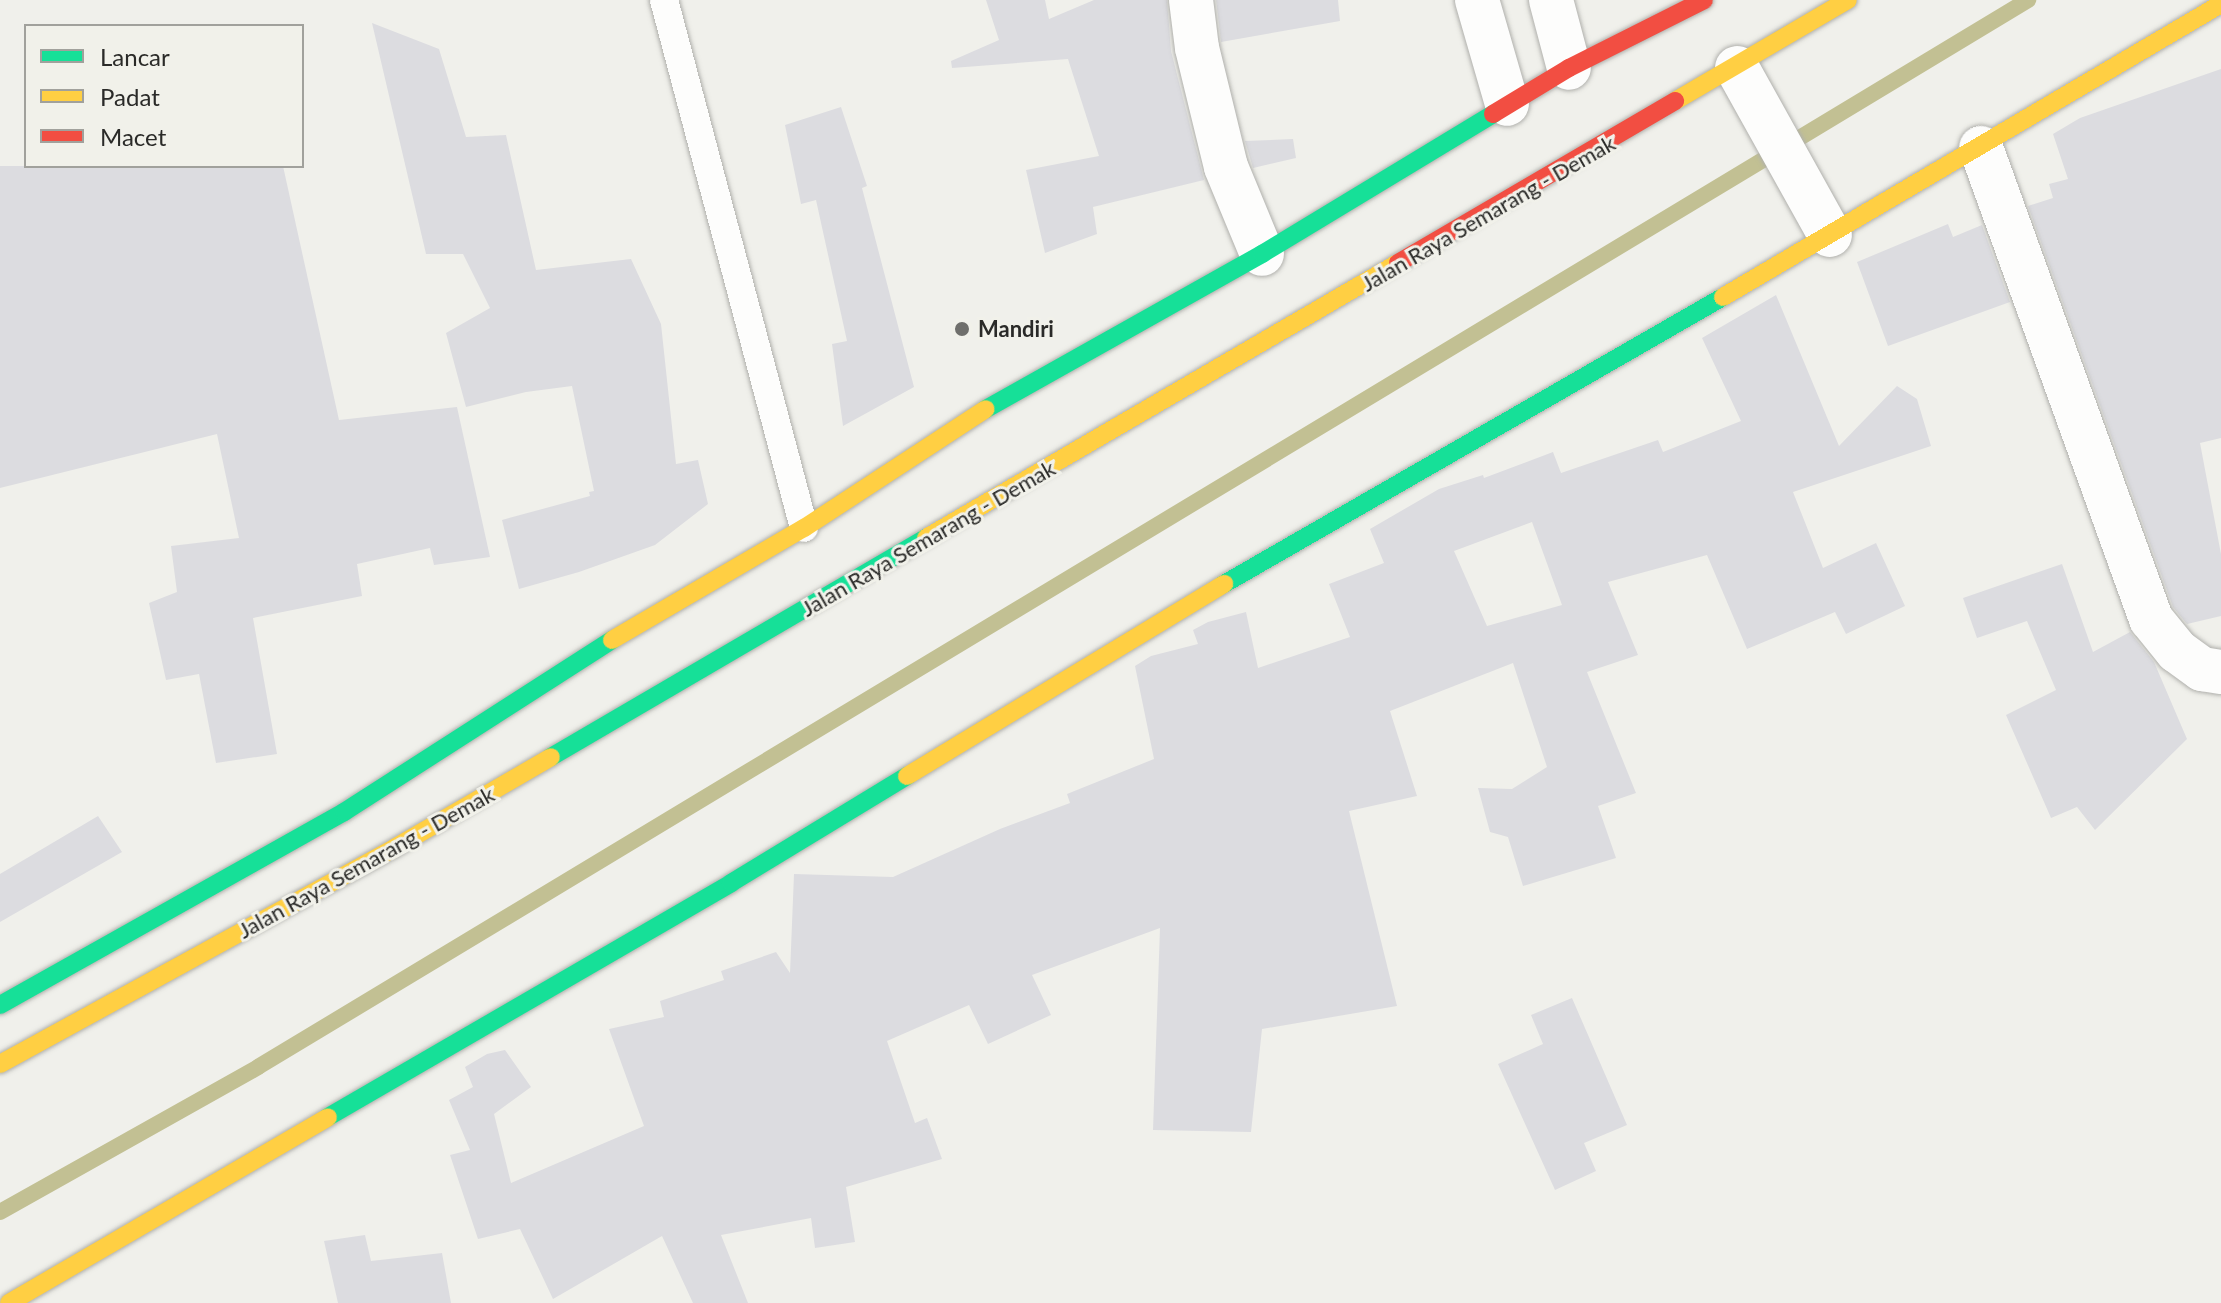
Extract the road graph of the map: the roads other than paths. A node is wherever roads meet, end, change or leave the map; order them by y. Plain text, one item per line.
1 (664, 0) edge
2 (1191, 0) edge
3 (1477, 0) edge
4 (1551, 0) edge
5 (1704, 0) edge
6 (1848, 0) edge
7 (2221, 4) edge
8 (1569, 68) junction
9 (1742, 79) junction
10 (1507, 104) junction
11 (1981, 148) junction
12 (1823, 225) junction
13 (1262, 254) junction
14 (804, 528) junction
15 (2221, 672) edge
16 (0, 1005) edge
17 (0, 1064) edge
18 (9, 1303) edge

1 - 14 lane
2 - 13 street
3 - 10 street
4 - 8 street
5 - 8 main road
6 - 9 main road, Jalan Raya Semarang - Demak
7 - 11 main road
8 - 10 main road
9 - 12 street
9 - 17 main road, Jalan Raya Semarang - Demak
10 - 13 main road
11 - 12 main road
11 - 15 street
12 - 18 main road
13 - 14 main road
14 - 16 main road

